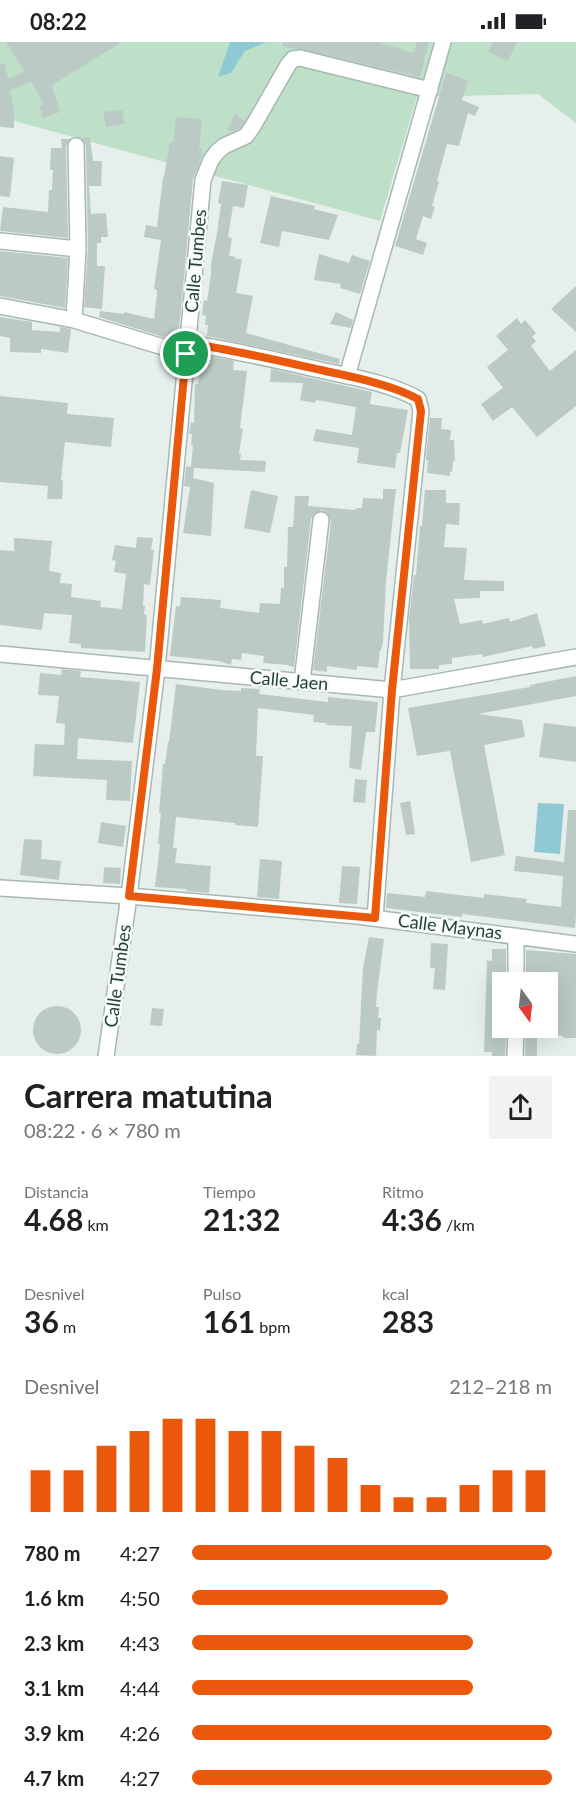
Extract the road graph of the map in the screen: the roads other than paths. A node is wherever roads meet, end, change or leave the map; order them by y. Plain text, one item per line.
1 (443, 42) edge
2 (430, 90) junction
3 (76, 146) dead end
4 (0, 241) edge
5 (78, 249) junction
6 (0, 306) edge
7 (74, 320) junction
8 (187, 348) junction
9 (347, 376) junction
10 (321, 520) dead end
11 (0, 654) edge
12 (576, 657) edge
13 (157, 669) junction
14 (302, 682) junction
15 (392, 690) junction
16 (0, 888) edge
17 (129, 896) junction
18 (375, 918) junction
19 (516, 936) junction
20 (576, 944) edge
21 (516, 972) edge
22 (516, 1038) edge
23 (106, 1056) edge
24 (515, 1056) edge

1 - 2 street
2 - 8 street, Calle Tumbes
2 - 9 street
3 - 5 street
4 - 5 street
5 - 7 street
6 - 7 street
7 - 8 street
8 - 9 street
8 - 13 street, Calle Tumbes
9 - 15 street
10 - 14 street
11 - 13 street, Calle Jaen
12 - 15 street, Calle Jaen
13 - 14 street, Calle Jaen
13 - 17 street, Calle Tumbes
14 - 15 street, Calle Jaen
15 - 18 street
16 - 17 street, Calle Maynas
17 - 18 street, Calle Maynas
17 - 23 street, Calle Tumbes
18 - 19 street, Calle Maynas
19 - 20 street, Calle Maynas
19 - 21 street
22 - 24 street

